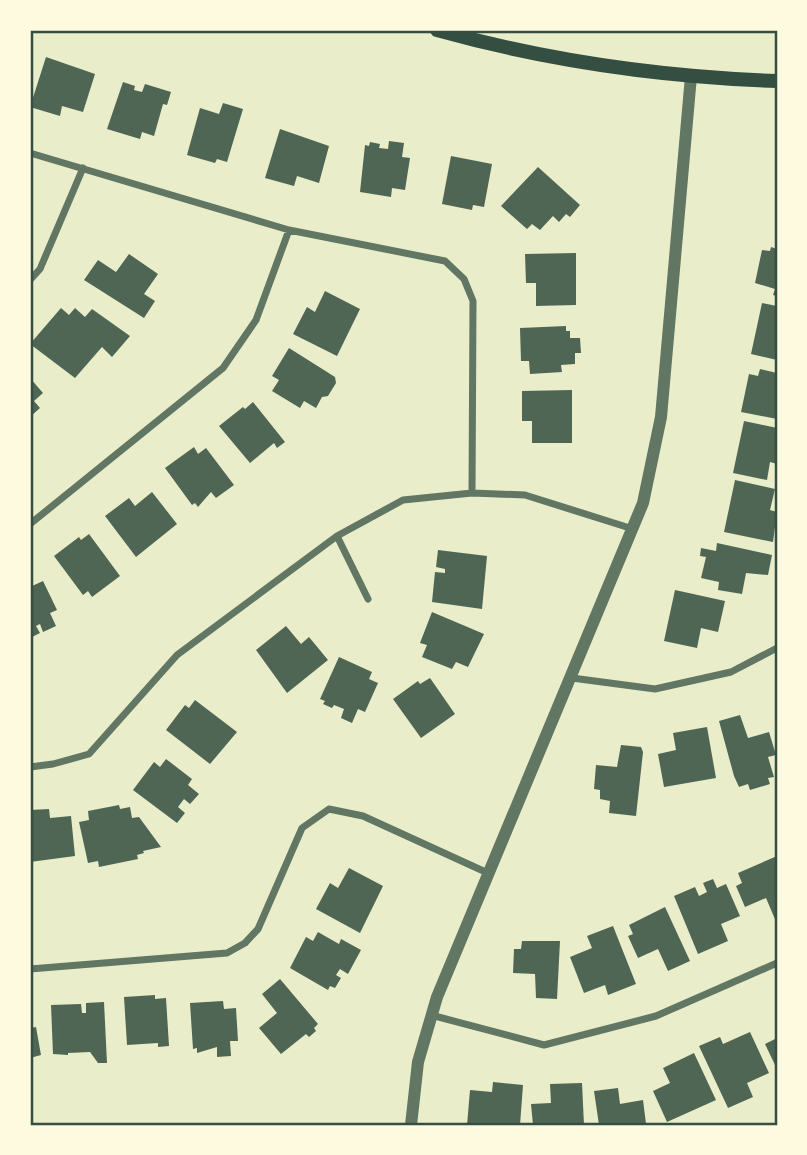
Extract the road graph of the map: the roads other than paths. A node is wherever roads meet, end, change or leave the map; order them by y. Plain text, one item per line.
1 (437, 30) edge
2 (691, 76) junction
3 (777, 81) edge
4 (30, 153) edge
5 (83, 168) junction
6 (289, 230) junction
7 (30, 280) edge
8 (472, 493) junction
9 (30, 524) edge
10 (634, 529) junction
11 (337, 536) junction
12 (368, 599) dead end
13 (777, 648) edge
14 (572, 677) junction
15 (30, 767) edge
16 (490, 874) junction
17 (777, 963) edge
18 (30, 969) edge
19 (431, 1015) junction
20 (411, 1125) edge

1 - 2 main road
2 - 3 main road
2 - 10 street
4 - 5 street
5 - 6 street
5 - 7 street
6 - 8 street
6 - 9 street
8 - 10 street
8 - 11 street
10 - 14 street
11 - 12 street
11 - 15 street
13 - 14 street
14 - 16 street
16 - 18 street
16 - 19 street
17 - 19 street
19 - 20 street

